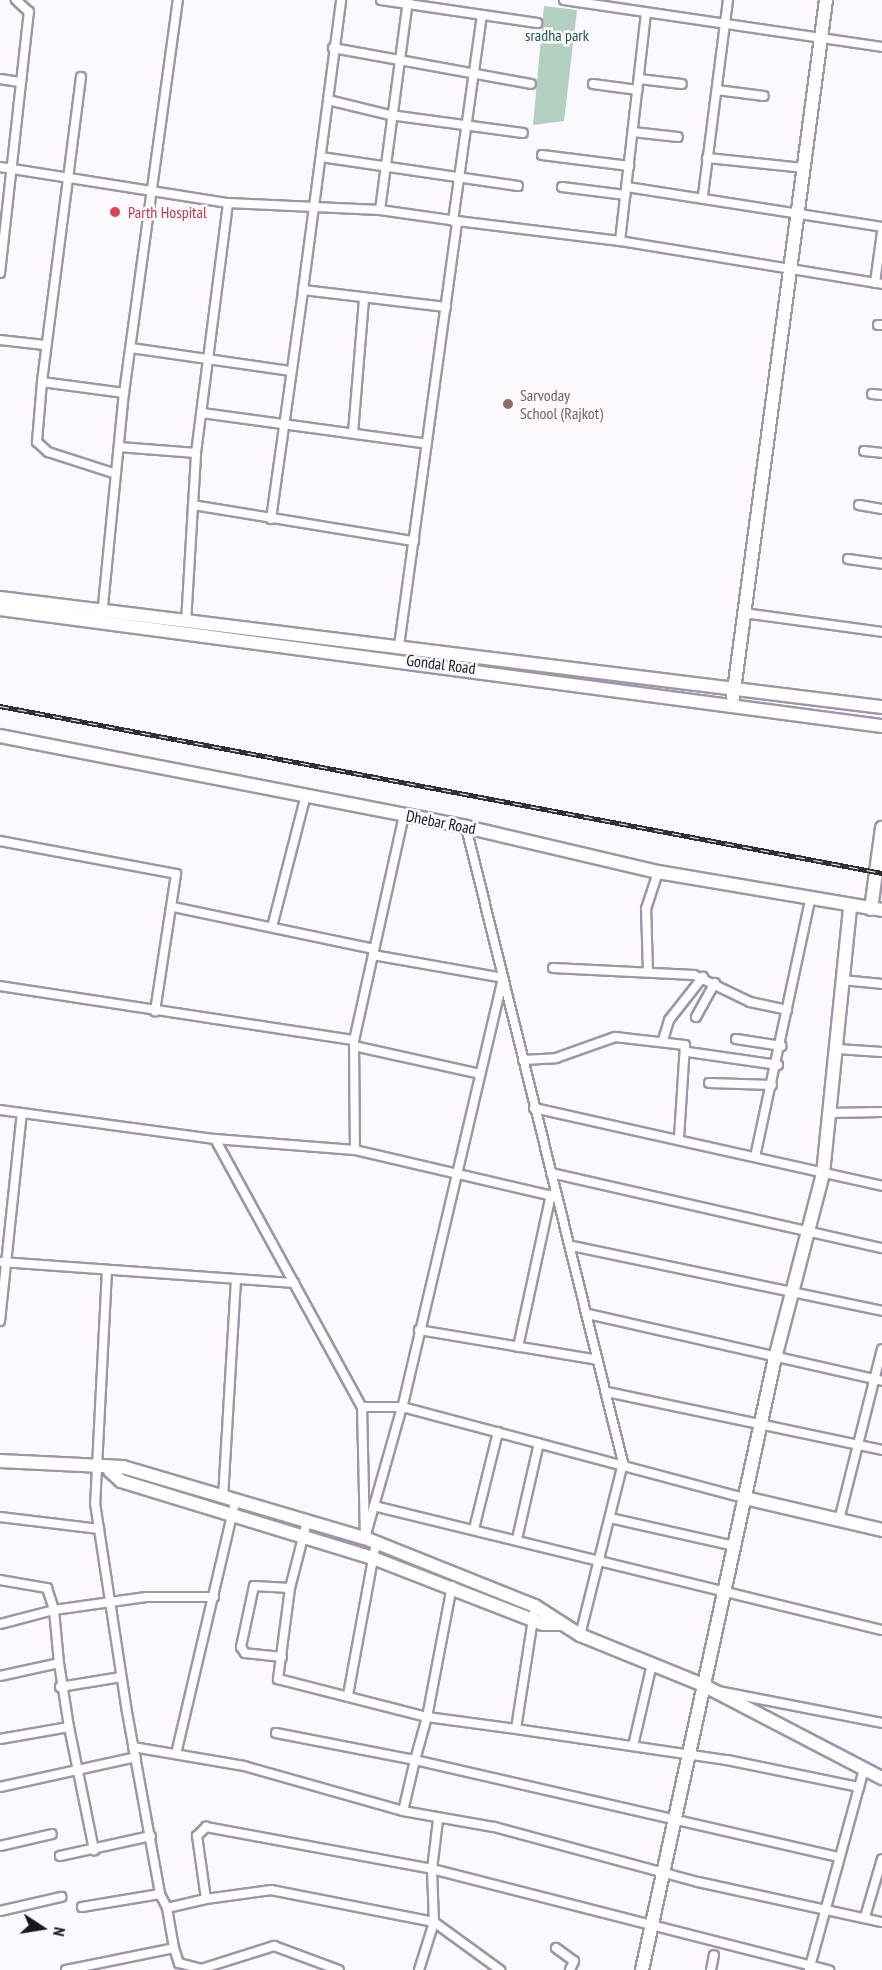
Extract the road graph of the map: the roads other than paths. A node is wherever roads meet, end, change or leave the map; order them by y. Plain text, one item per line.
1 (16, 0) edge
2 (178, 0) edge
3 (341, 0) edge
4 (381, 0) edge
5 (564, 0) edge
6 (729, 0) edge
7 (826, 0) edge
8 (408, 2) edge
9 (646, 13) junction
10 (482, 15) junction
11 (537, 23) dead end
12 (725, 26) junction
13 (820, 41) junction
14 (882, 47) edge
15 (333, 48) junction
16 (399, 63) junction
17 (472, 74) junction
18 (81, 77) dead end
19 (0, 79) edge
20 (639, 79) junction
21 (18, 82) junction
22 (531, 84) dead end
23 (593, 84) dead end
24 (682, 84) dead end
25 (638, 90) junction
26 (717, 90) junction
27 (764, 96) dead end
28 (328, 100) junction
29 (390, 115) junction
30 (466, 123) junction
31 (633, 132) junction
32 (523, 133) dead end
33 (678, 137) dead end
34 (542, 155) dead end
35 (321, 157) junction
36 (707, 158) junction
37 (385, 165) junction
38 (629, 166) junction
39 (0, 167) edge
40 (803, 168) junction
41 (10, 170) junction
42 (460, 176) junction
43 (66, 178) junction
44 (518, 186) dead end
45 (562, 188) dead end
46 (152, 191) junction
47 (626, 191) junction
48 (703, 195) junction
49 (228, 202) junction
50 (312, 209) junction
51 (380, 210) junction
52 (798, 210) junction
53 (455, 221) junction
54 (882, 227) edge
55 (882, 232) edge
56 (2, 239) edge
57 (620, 241) junction
58 (790, 270) junction
59 (0, 273) edge
60 (879, 283) edge
61 (303, 290) junction
62 (364, 298) junction
63 (446, 308) junction
64 (0, 340) edge
65 (45, 345) junction
66 (131, 348) junction
67 (207, 358) junction
68 (291, 371) junction
69 (42, 382) junction
70 (124, 393) junction
71 (872, 394) dead end
72 (882, 395) edge
73 (202, 413) junction
74 (284, 423) junction
75 (353, 433) junction
76 (427, 444) junction
77 (118, 447) junction
78 (864, 451) dead end
79 (196, 453) junction
80 (882, 453) edge
81 (116, 474) junction
82 (193, 505) junction
83 (859, 505) dead end
84 (882, 508) edge
85 (272, 519) junction
86 (414, 541) junction
87 (848, 559) dead end
88 (882, 564) edge
89 (0, 598) edge
90 (0, 609) edge
91 (744, 613) junction
92 (102, 616) junction
93 (186, 623) junction
94 (882, 632) edge
95 (399, 646) junction
96 (734, 690) junction
97 (732, 706) junction
98 (882, 707) edge
99 (882, 726) edge
100 (0, 736) edge
101 (306, 795) junction
102 (404, 815) junction
103 (466, 827) junction
104 (882, 828) edge
105 (0, 841) edge
106 (658, 872) junction
107 (810, 901) junction
108 (850, 906) junction
109 (173, 907) junction
110 (877, 910) edge
111 (272, 927) junction
112 (374, 952) junction
113 (553, 968) dead end
114 (648, 971) junction
115 (703, 977) junction
116 (503, 978) junction
117 (843, 980) junction
118 (715, 983) junction
119 (882, 984) edge
120 (0, 986) edge
121 (787, 1010) junction
122 (155, 1011) junction
123 (696, 1017) dead end
124 (663, 1040) junction
125 (736, 1040) dead end
126 (354, 1043) junction
127 (781, 1046) junction
128 (837, 1049) junction
129 (688, 1052) junction
130 (882, 1052) edge
131 (523, 1060) junction
132 (778, 1065) junction
133 (480, 1074) junction
134 (709, 1083) dead end
135 (772, 1085) junction
136 (534, 1108) junction
137 (0, 1110) edge
138 (22, 1113) junction
139 (829, 1113) junction
140 (882, 1113) edge
141 (215, 1139) junction
142 (679, 1139) junction
143 (355, 1150) junction
144 (755, 1157) junction
145 (551, 1173) junction
146 (455, 1174) junction
147 (823, 1174) junction
148 (882, 1186) edge
149 (554, 1196) junction
150 (808, 1233) junction
151 (572, 1246) junction
152 (882, 1248) edge
153 (2, 1263) edge
154 (107, 1270) junction
155 (236, 1279) junction
156 (294, 1282) junction
157 (792, 1296) junction
158 (882, 1311) edge
159 (588, 1314) junction
160 (0, 1321) edge
161 (419, 1330) junction
162 (518, 1347) junction
163 (882, 1349) edge
164 (775, 1358) junction
165 (598, 1360) junction
166 (878, 1380) edge
167 (607, 1392) junction
168 (362, 1407) junction
169 (402, 1407) junction
170 (761, 1421) junction
171 (498, 1432) junction
172 (539, 1443) junction
173 (859, 1445) junction
174 (882, 1450) edge
175 (0, 1461) edge
176 (623, 1463) junction
177 (95, 1467) junction
178 (745, 1498) junction
179 (230, 1504) junction
180 (374, 1506) junction
181 (0, 1517) edge
182 (610, 1518) junction
183 (839, 1520) junction
184 (306, 1522) junction
185 (99, 1529) junction
186 (474, 1529) junction
187 (882, 1530) edge
188 (303, 1536) junction
189 (517, 1539) junction
190 (370, 1540) junction
191 (734, 1546) junction
192 (373, 1558) junction
193 (599, 1563) junction
194 (454, 1574) junction
195 (0, 1580) edge
196 (290, 1588) junction
197 (451, 1588) junction
198 (724, 1593) junction
199 (214, 1596) junction
200 (111, 1602) junction
201 (535, 1606) junction
202 (54, 1610) junction
203 (532, 1620) junction
204 (0, 1624) edge
205 (560, 1624) junction
206 (882, 1630) edge
207 (580, 1635) junction
208 (282, 1657) junction
209 (59, 1663) junction
210 (651, 1668) junction
211 (0, 1676) edge
212 (121, 1677) junction
213 (703, 1685) junction
214 (60, 1687) junction
215 (715, 1691) junction
216 (348, 1695) junction
217 (427, 1717) junction
218 (882, 1723) edge
219 (69, 1727) junction
220 (516, 1729) junction
221 (276, 1733) dead end
222 (0, 1739) edge
223 (633, 1746) junction
224 (134, 1747) junction
225 (176, 1754) junction
226 (688, 1754) junction
227 (136, 1757) junction
228 (415, 1760) junction
229 (864, 1769) junction
230 (81, 1772) junction
231 (882, 1778) edge
232 (859, 1786) junction
233 (0, 1787) edge
234 (403, 1811) junction
235 (674, 1819) junction
236 (438, 1820) junction
237 (52, 1834) dead end
238 (151, 1836) junction
239 (0, 1846) edge
240 (94, 1850) junction
241 (60, 1856) dead end
242 (837, 1857) junction
243 (882, 1859) edge
244 (432, 1869) junction
245 (663, 1873) junction
246 (160, 1894) junction
247 (61, 1897) dead end
248 (206, 1899) junction
249 (82, 1907) dead end
250 (167, 1908) junction
251 (0, 1911) edge
252 (824, 1911) junction
253 (865, 1917) junction
254 (434, 1922) junction
255 (882, 1922) edge
256 (652, 1924) junction
257 (174, 1948) junction
258 (556, 1948) dead end
259 (714, 1955) dead end
260 (810, 1967) edge
261 (183, 1968) edge
262 (78, 1969) edge
263 (201, 1969) edge
264 (66, 1970) edge
265 (339, 1970) edge
266 (418, 1970) edge
267 (500, 1970) edge
268 (570, 1970) edge
269 (642, 1970) edge
270 (711, 1970) edge
271 (829, 1970) edge

1 - 21 street
2 - 46 street
3 - 15 street
4 - 8 street
5 - 9 street
6 - 12 street
7 - 13 street
8 - 10 street
8 - 16 street
9 - 12 street
9 - 20 street
10 - 11 street
10 - 17 street
12 - 13 street
12 - 26 street
13 - 14 street
13 - 40 street
15 - 16 street
15 - 28 street
16 - 17 street
16 - 29 street
17 - 22 street
17 - 30 street
18 - 43 street
19 - 21 street
20 - 24 street
20 - 25 street
21 - 41 street
23 - 25 street
25 - 31 street
26 - 27 street
26 - 36 street
28 - 29 street
28 - 35 street
29 - 30 street
29 - 37 street
30 - 32 street
30 - 42 street
31 - 33 street
31 - 38 street
34 - 38 street
35 - 37 street
35 - 50 street
36 - 40 street
36 - 48 street
37 - 42 street
37 - 51 street
38 - 47 street
39 - 41 street
40 - 52 street
41 - 43 street
41 - 56 street
42 - 44 street
42 - 53 street
43 - 46 street
43 - 65 street
45 - 47 street
46 - 49 street
46 - 66 street
47 - 48 street
47 - 57 street
48 - 52 street
49 - 50 street
49 - 67 street
50 - 51 street
50 - 61 street
51 - 53 street
52 - 54 street
52 - 58 street
53 - 57 street
53 - 63 street
55 - 60 street
56 - 59 street
57 - 58 street
58 - 60 street
58 - 91 street
61 - 62 street
61 - 68 street
62 - 63 street
62 - 75 street
63 - 76 street
64 - 65 street
65 - 69 street
66 - 67 street
66 - 70 street
67 - 68 street
67 - 73 street
68 - 74 street
69 - 70 street
69 - 81 street
70 - 77 street
71 - 72 street
73 - 74 street
73 - 79 street
74 - 75 street
74 - 85 street
75 - 76 street
76 - 86 street
77 - 79 street
77 - 81 street
78 - 80 street
79 - 82 street
81 - 92 street
82 - 85 street
82 - 93 street
83 - 84 street
85 - 86 street
86 - 95 street
87 - 88 street
89 - 92 street, Gondal Road
90 - 92 street, Gondal Road
91 - 94 street
91 - 96 street
92 - 93 street, Gondal Road
92 - 97 street, Gondal Road
93 - 95 street, Gondal Road
95 - 96 street, Gondal Road
96 - 97 street
96 - 98 street, Gondal Road
97 - 99 street, Gondal Road
100 - 101 street, Dhebar Road
101 - 102 street, Dhebar Road
101 - 111 street
102 - 103 street, Dhebar Road
102 - 112 street
103 - 106 street, Dhebar Road
103 - 116 street
104 - 110 street
105 - 109 street
106 - 107 street, Dhebar Road
106 - 114 street
107 - 108 street, Dhebar Road
107 - 121 street
108 - 110 street, Dhebar Road
108 - 117 street
109 - 111 street
109 - 122 street
111 - 112 street
112 - 116 street
112 - 126 street
113 - 114 street
114 - 115 street
115 - 118 street
115 - 124 street
116 - 131 street
116 - 133 street
117 - 119 street
117 - 128 street
118 - 121 street
118 - 123 street
120 - 122 street
121 - 127 street
122 - 126 street
124 - 129 street
124 - 131 street
125 - 127 street
126 - 133 street
126 - 143 street
127 - 132 street
128 - 130 street
128 - 139 street
129 - 132 street
129 - 142 street
131 - 136 street
132 - 135 street
133 - 146 street
134 - 135 street
135 - 144 street
136 - 142 street
136 - 145 street
137 - 138 street
138 - 141 street
138 - 153 street
139 - 140 street
139 - 147 street
141 - 143 street
141 - 156 street
142 - 144 street
143 - 146 street
144 - 147 street
145 - 149 street
145 - 150 street
146 - 149 street
146 - 161 street
147 - 148 street
147 - 150 street
149 - 151 street
149 - 162 street
150 - 152 street
150 - 157 street
151 - 157 street
151 - 159 street
153 - 154 street
153 - 160 street
154 - 155 street
154 - 177 street
155 - 156 street
155 - 179 street
156 - 168 street
157 - 158 street
157 - 164 street
159 - 164 street
159 - 165 street
161 - 162 street
161 - 169 street
162 - 165 street
163 - 166 street
164 - 166 street
164 - 170 street
165 - 167 street
166 - 173 street
167 - 170 street
167 - 176 street
168 - 169 street
168 - 190 street
169 - 171 street
169 - 180 street
170 - 173 street
170 - 178 street
171 - 172 street
171 - 186 street
172 - 176 street
172 - 189 street
173 - 174 street
173 - 183 street
175 - 177 street
176 - 178 street
176 - 182 street
177 - 179 street
177 - 185 street
178 - 183 street
178 - 191 street
179 - 184 street
179 - 188 street
179 - 199 street
180 - 186 street
180 - 190 street
181 - 185 street
182 - 191 street
182 - 193 street
183 - 187 street
184 - 188 street
184 - 190 street
185 - 200 street
186 - 189 street
188 - 192 street
188 - 196 street
189 - 193 street
190 - 192 street
190 - 194 street
191 - 198 street
192 - 197 street
192 - 216 street
193 - 198 street
193 - 207 street
194 - 197 street
194 - 201 street
195 - 202 street
196 - 208 street
196 - 208 street
197 - 203 street
197 - 217 street
198 - 206 street
198 - 213 street
199 - 200 street
199 - 225 street
200 - 202 street
200 - 212 street
201 - 203 street
201 - 205 street
202 - 204 street
202 - 209 street
203 - 205 street
203 - 220 street
205 - 207 street
207 - 210 street
208 - 216 street
209 - 211 street
209 - 214 street
210 - 213 street
210 - 223 street
212 - 214 street
212 - 224 street
213 - 215 street
213 - 226 street
214 - 219 street
215 - 218 street
215 - 229 street
216 - 217 street
217 - 220 street
217 - 228 street
219 - 222 street
219 - 230 street
220 - 223 street
221 - 228 street
223 - 226 street
224 - 225 street
224 - 227 street
225 - 234 street
226 - 232 street
226 - 235 street
227 - 230 street
227 - 238 street
228 - 234 street
228 - 235 street
229 - 231 street
229 - 232 street
230 - 233 street
230 - 240 street
232 - 242 street
234 - 236 street
235 - 242 street
235 - 245 street
236 - 244 street
236 - 245 street
237 - 239 street
238 - 240 street
238 - 246 street
240 - 241 street
242 - 252 street
243 - 253 street
244 - 248 street
244 - 254 street
244 - 256 street
245 - 252 street
245 - 256 street
246 - 249 street
246 - 250 street
247 - 251 street
248 - 250 street
248 - 254 street
250 - 257 street
252 - 253 street
252 - 260 street
253 - 255 street
254 - 266 street
254 - 267 street
256 - 260 street
256 - 269 street
257 - 261 street
257 - 262 street
258 - 268 street
259 - 270 street
260 - 271 street
261 - 263 street
262 - 264 street
263 - 265 street

